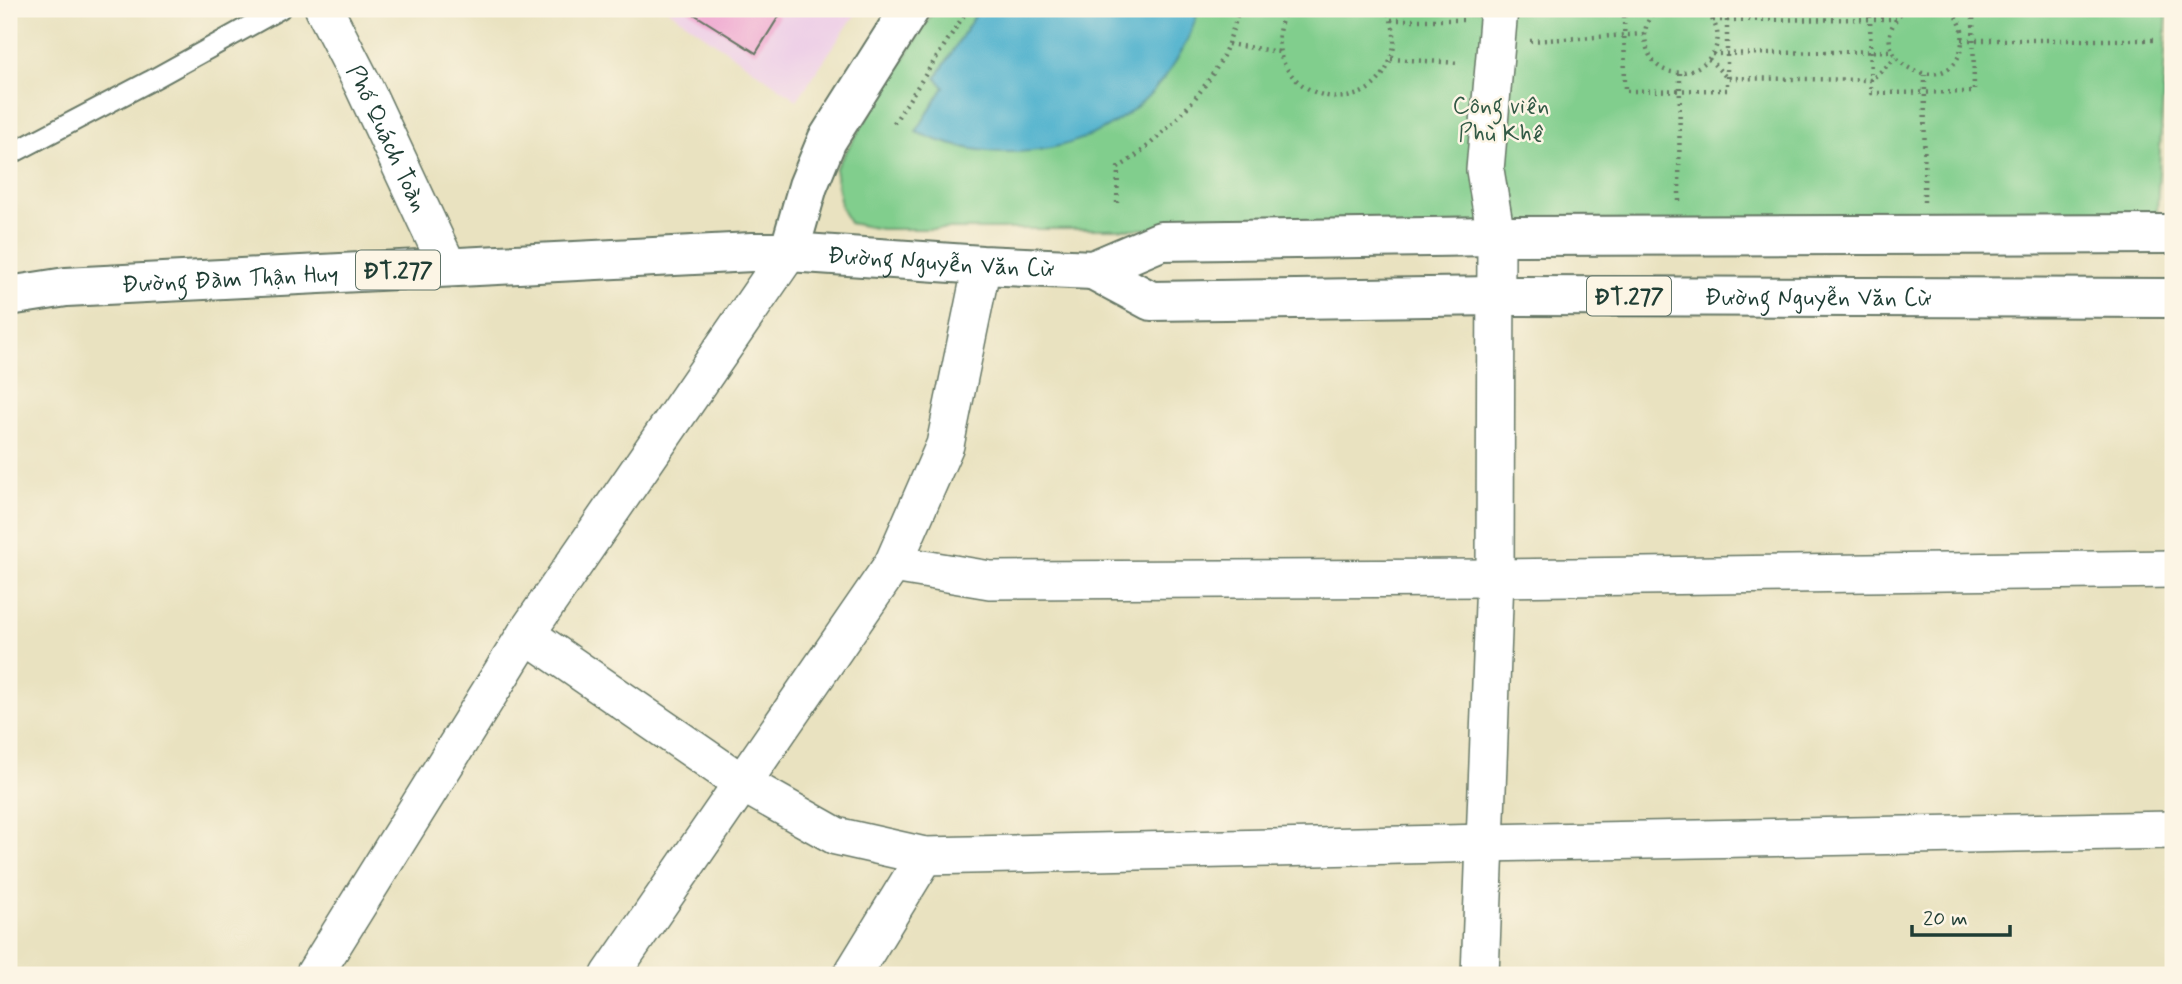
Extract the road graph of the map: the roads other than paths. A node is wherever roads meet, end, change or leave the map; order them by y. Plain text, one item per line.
1 (280, 9) edge
2 (324, 9) edge
3 (910, 9) edge
4 (1497, 34) edge
5 (9, 155) edge
6 (2173, 234) edge
7 (1496, 236) junction
8 (789, 251) junction
9 (982, 265) junction
10 (448, 267) junction
11 (1093, 270) junction
12 (9, 296) edge
13 (1495, 296) junction
14 (2173, 298) edge
15 (892, 564) junction
16 (2173, 569) edge
17 (1495, 578) junction
18 (526, 634) junction
19 (742, 783) junction
20 (2173, 830) edge
21 (1486, 843) junction
22 (925, 856) junction
23 (314, 975) edge
24 (610, 975) edge
25 (852, 975) edge
26 (1480, 975) edge

1 - 5 lane
2 - 10 street, Phố Quách Toàn
3 - 8 main road
4 - 7 street
6 - 7 main road, Đường Nguyễn Văn Cừ / ĐT.277
7 - 11 main road, Đường Nguyễn Văn Cừ / ĐT.277
7 - 13 street
8 - 9 main road, Đường Nguyễn Văn Cừ / ĐT.277
8 - 10 main road, Đường Đàm Thận Huy / ĐT.277
8 - 18 street
9 - 11 main road, Đường Nguyễn Văn Cừ / ĐT.277
9 - 15 street
10 - 12 main road, Đường Đàm Thận Huy / ĐT.277
11 - 13 main road, Đường Nguyễn Văn Cừ / ĐT.277
13 - 14 main road, Đường Nguyễn Văn Cừ / ĐT.277
13 - 17 street
15 - 17 street
15 - 19 street
16 - 17 street
17 - 21 street
18 - 19 street
18 - 23 street
19 - 22 street
19 - 24 street
20 - 21 street
21 - 22 street
21 - 26 street
22 - 25 street

